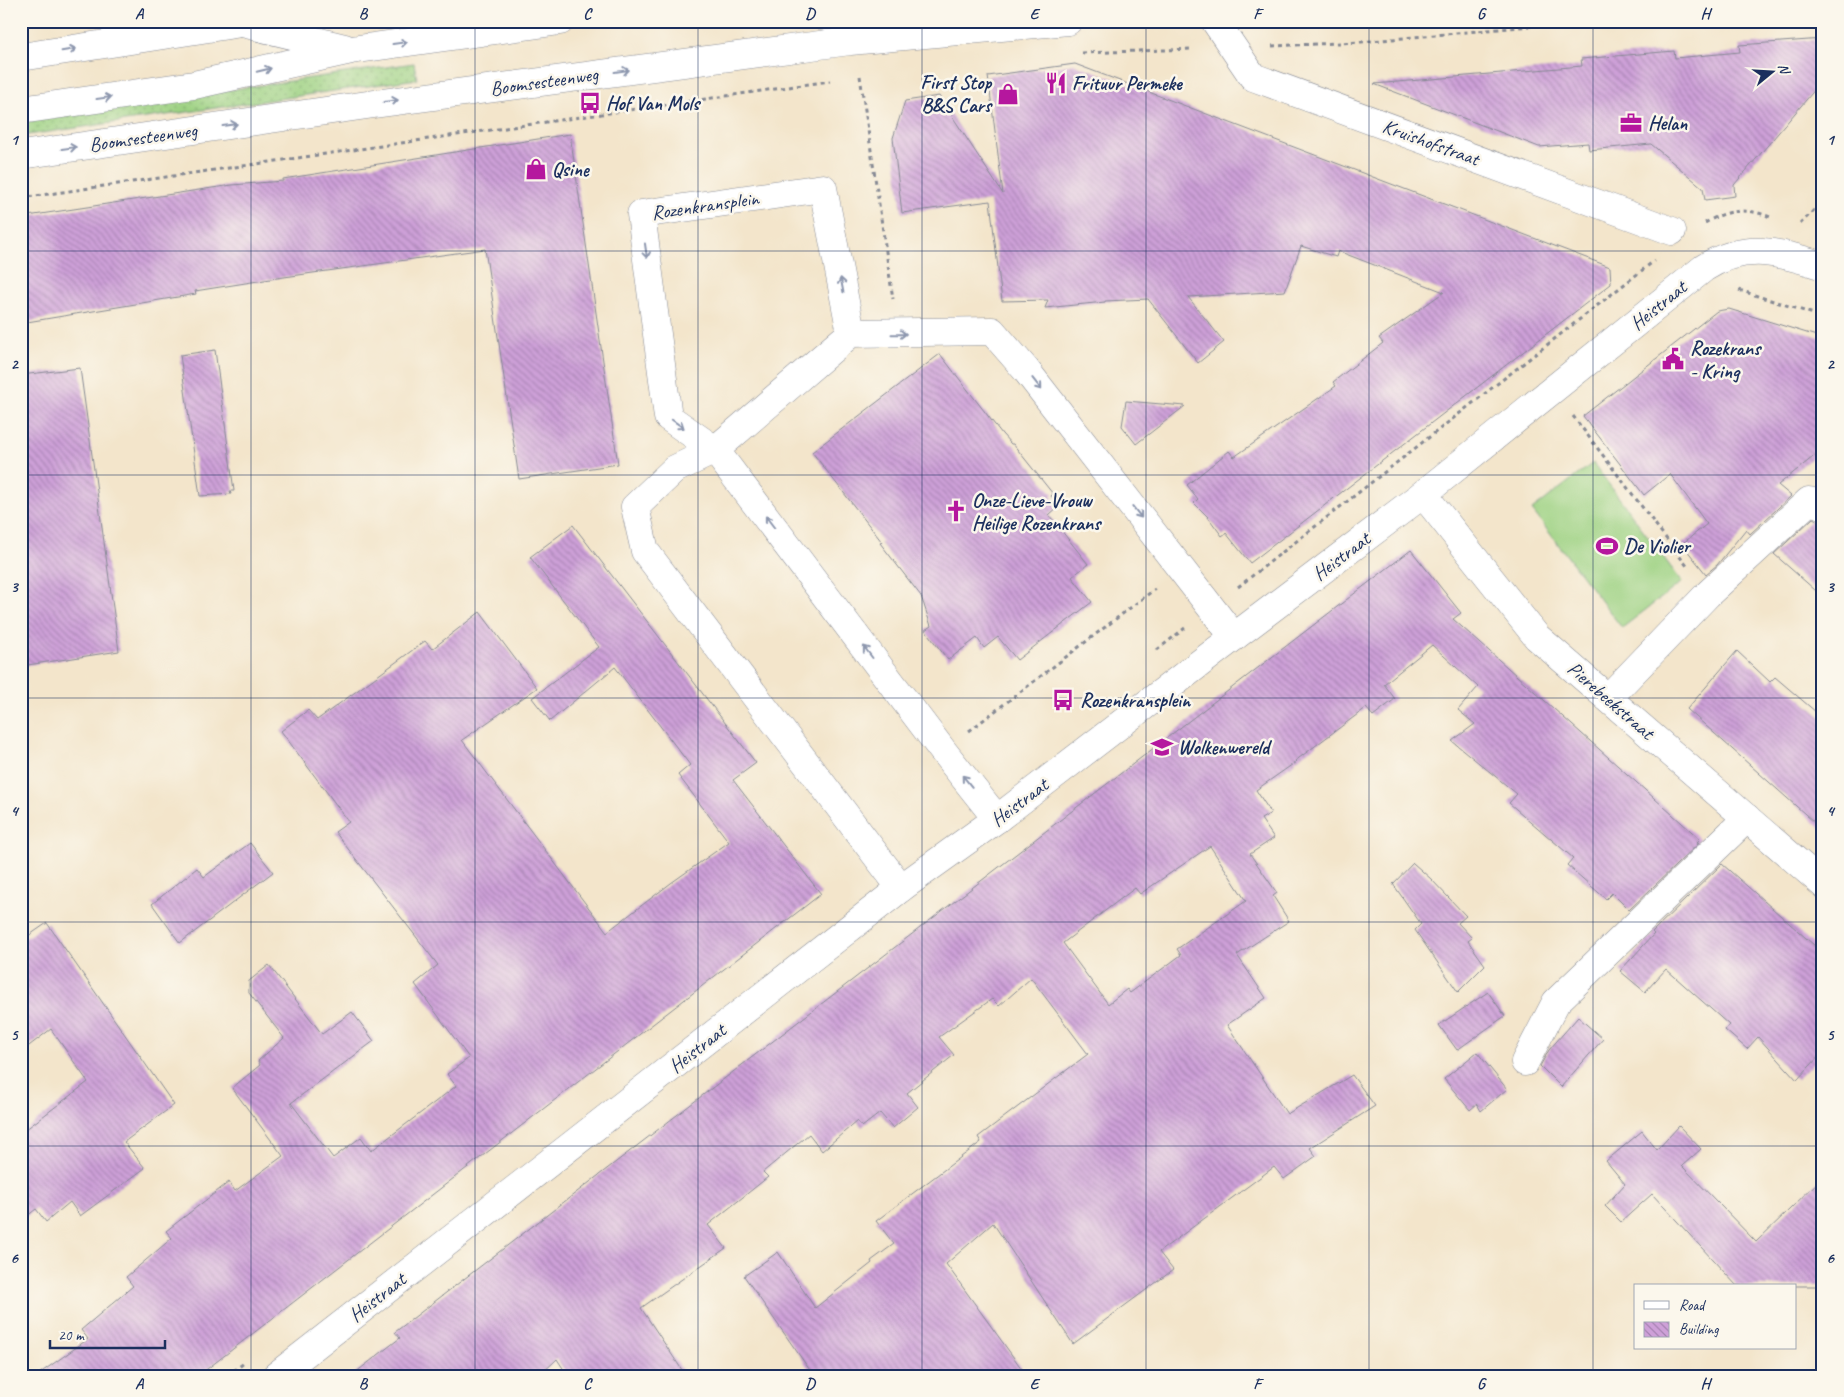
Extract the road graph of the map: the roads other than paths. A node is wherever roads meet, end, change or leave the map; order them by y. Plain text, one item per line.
1 (560, 21) edge
2 (1068, 21) edge
3 (1215, 21) edge
4 (248, 22) edge
5 (351, 50) junction
6 (21, 57) edge
7 (21, 110) edge
8 (21, 155) edge
9 (1672, 232) dead end
10 (1823, 266) edge
11 (851, 333) junction
12 (715, 450) junction
13 (1423, 494) junction
14 (1823, 505) edge
15 (1234, 637) junction
16 (1608, 698) junction
17 (1747, 818) junction
18 (997, 819) junction
19 (1823, 884) edge
20 (901, 888) junction
21 (1525, 1062) dead end
22 (276, 1376) edge

5 -> 1 main road
8 -> 2 main road, Boomsesteenweg
3 - 9 main road, Kruishofstraat
4 - 5 main road
6 -> 4 main road
7 -> 5 main road
10 - 13 main road, Heistraat
11 - 12 main road
11 -> 12 main road, Rozenkransplein
11 -> 15 main road
18 -> 12 main road, Rozenkransplein
12 - 20 main road
13 - 15 main road, Heistraat
13 - 16 main road, Pierebeekstraat
14 - 16 main road
15 - 18 main road, Heistraat
16 - 17 main road, Pierebeekstraat
17 - 19 main road, Pierebeekstraat
17 - 21 main road
18 - 20 main road, Heistraat
20 - 22 main road, Heistraat

